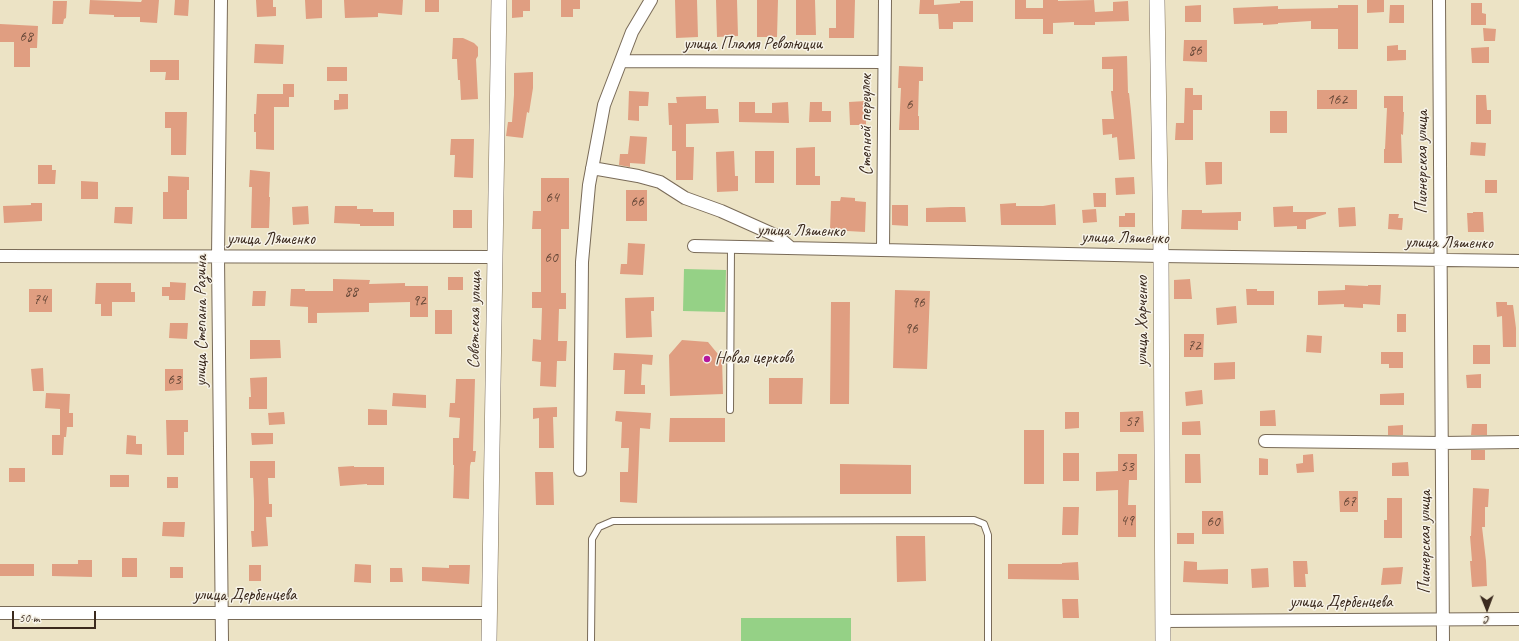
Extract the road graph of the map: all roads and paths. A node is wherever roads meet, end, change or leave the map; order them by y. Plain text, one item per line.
1 (221, 0) edge
2 (499, 0) edge
3 (651, 0) edge
4 (885, 0) edge
5 (1157, 0) edge
6 (1439, 0) edge
7 (621, 61) junction
8 (884, 62) junction
9 (592, 168) junction
10 (694, 246) dead end
11 (731, 247) junction
12 (791, 248) junction
13 (884, 250) junction
14 (0, 256) edge
15 (1161, 256) junction
16 (218, 257) junction
17 (495, 257) junction
18 (1441, 261) junction
19 (1519, 261) edge
20 (730, 410) dead end
21 (1264, 441) dead end
22 (1519, 442) edge
23 (1442, 443) junction
24 (580, 470) dead end
25 (0, 613) edge
26 (222, 613) junction
27 (490, 613) junction
28 (1443, 619) junction
29 (1519, 619) edge
30 (1163, 620) junction
31 (222, 641) edge
32 (489, 641) edge
33 (591, 641) edge
34 (988, 641) edge
35 (1163, 641) edge
36 (1443, 641) edge

1 - 16 street, улица Степана Разина
2 - 17 street, Советская улица
3 - 7 street
4 - 8 street, Степной переулок
5 - 15 street, улица Харченко
6 - 18 street, Пионерская улица
7 - 8 street, улица Пламя Революции
7 - 9 street
8 - 13 street, Степной переулок
9 - 12 street
9 - 24 street
10 - 11 street, улица Ляшенко
11 - 12 street, улица Ляшенко
11 - 20 lane
12 - 13 street, улица Ляшенко
13 - 15 street, улица Ляшенко
14 - 16 street, улица Ляшенко
15 - 18 street, улица Ляшенко
15 - 30 street, улица Харченко
16 - 17 street, улица Ляшенко
16 - 26 street, улица Степана Разина
17 - 27 street, Советская улица
18 - 19 street, улица Ляшенко
18 - 23 street, Пионерская улица
21 - 23 street
22 - 23 street
23 - 28 street, Пионерская улица
25 - 26 street, улица Дербенцева
26 - 27 street, улица Дербенцева
26 - 31 street, улица Степана Разина
27 - 32 street, Советская улица
28 - 29 street, улица Дербенцева
28 - 30 street, улица Дербенцева
28 - 36 street, Пионерская улица
30 - 35 street, улица Харченко
33 - 34 lane

